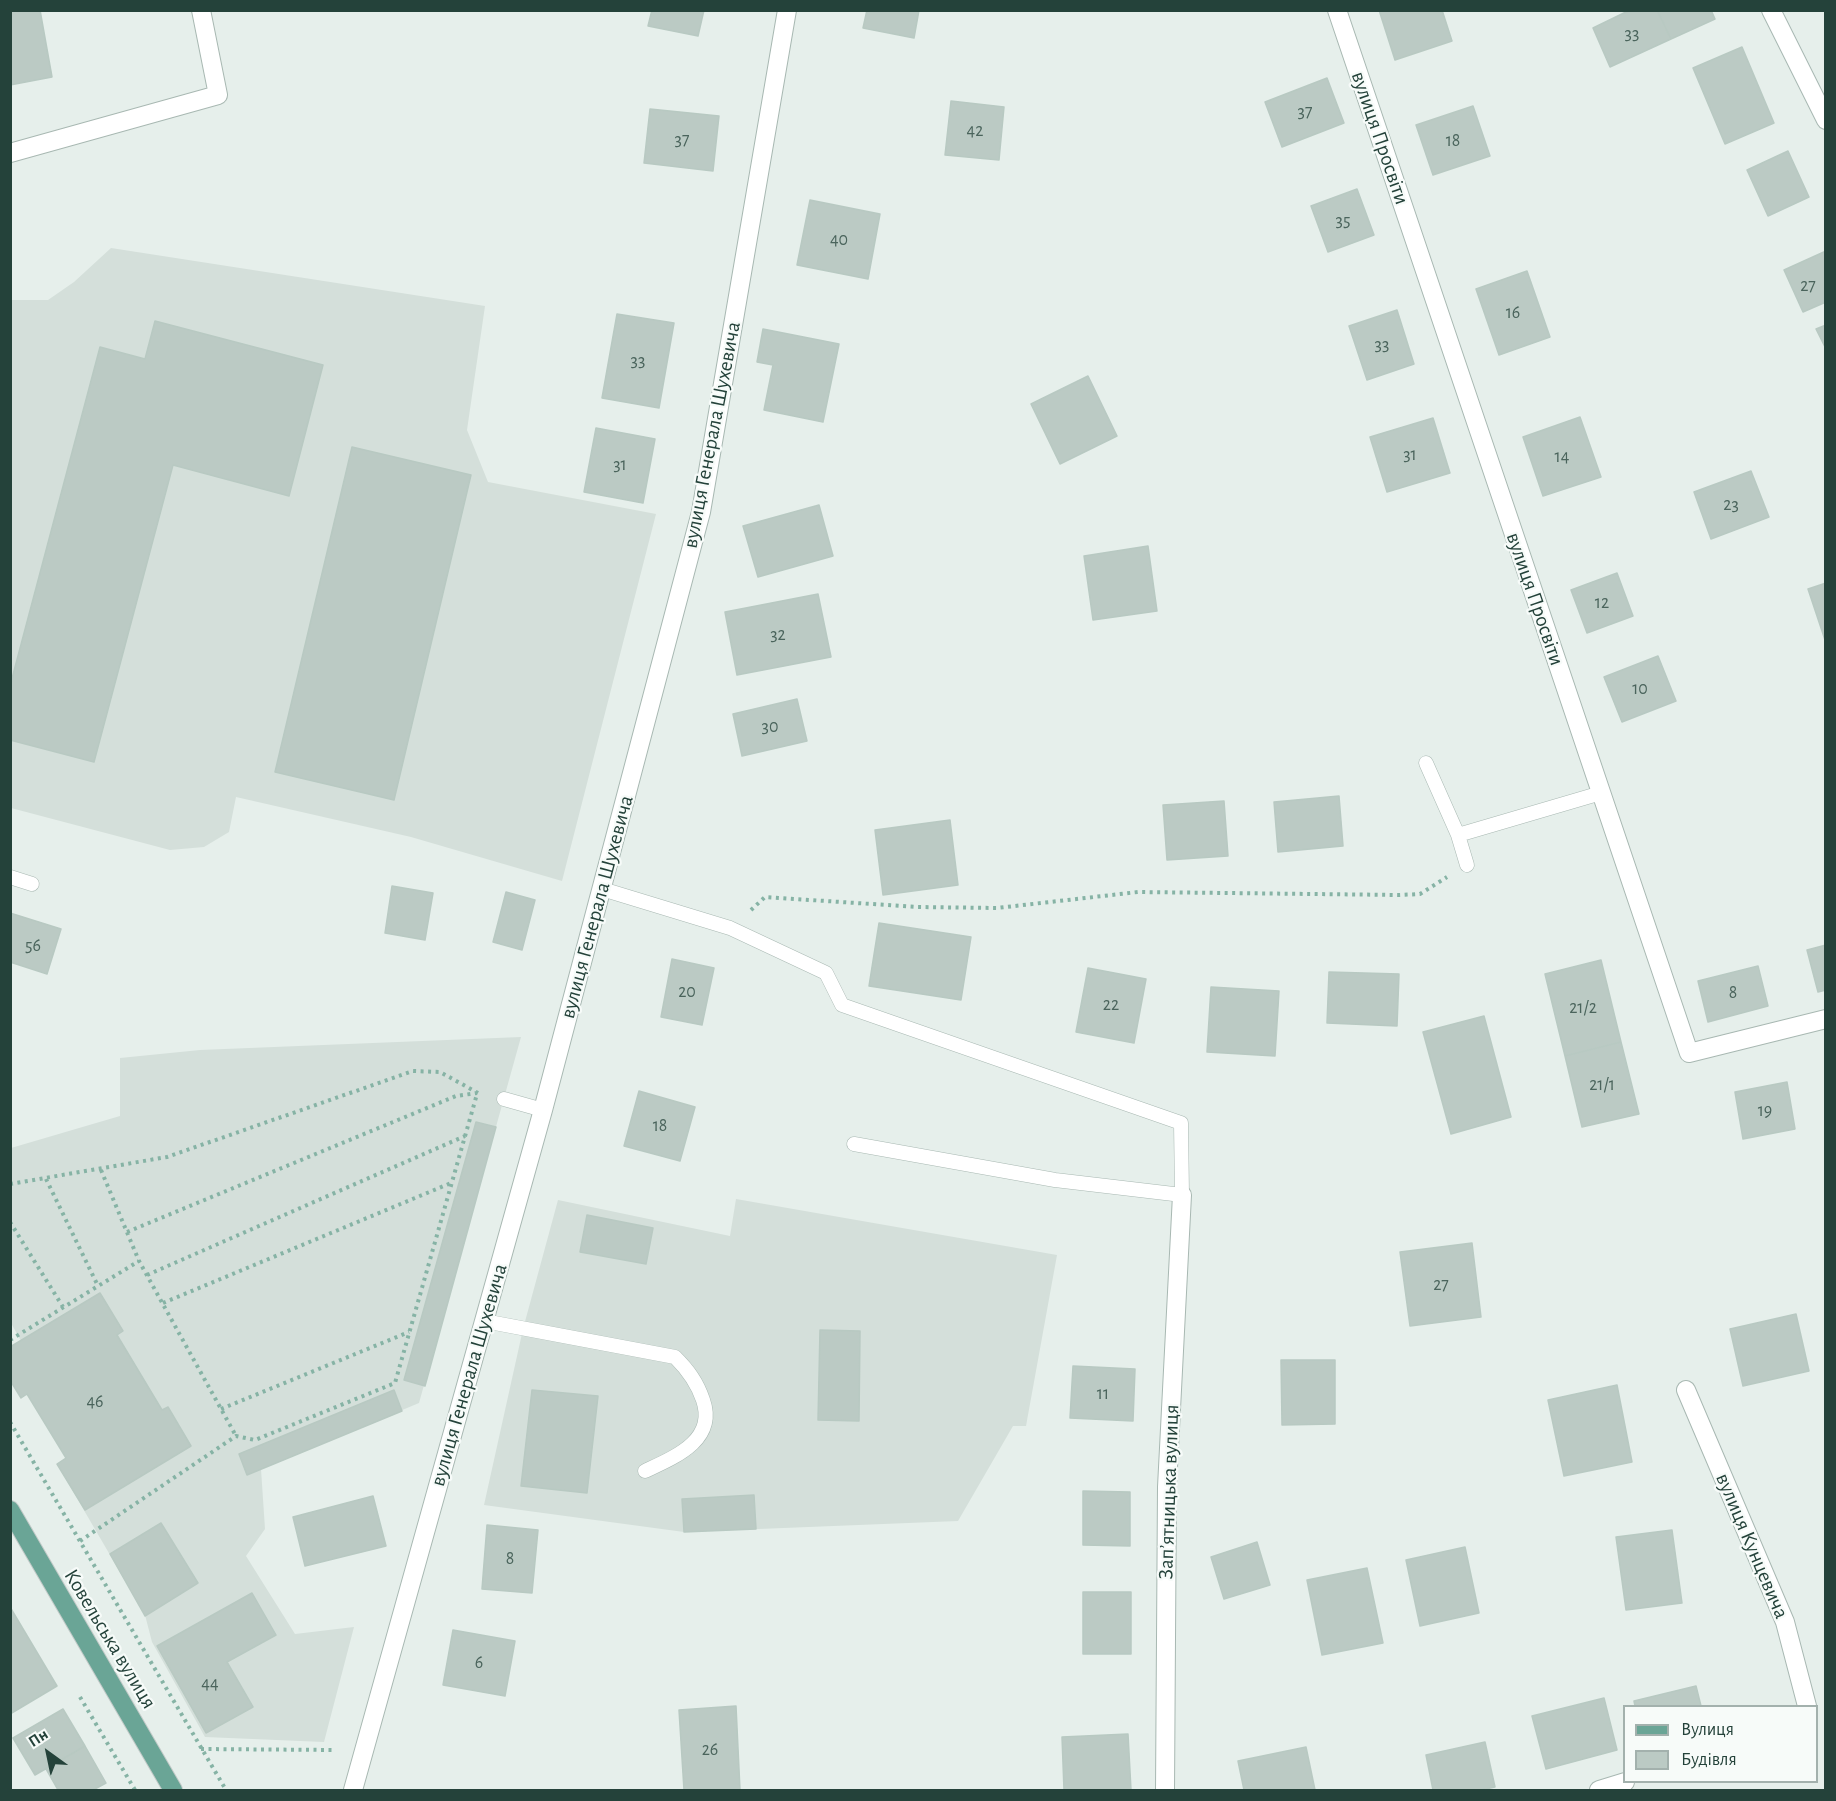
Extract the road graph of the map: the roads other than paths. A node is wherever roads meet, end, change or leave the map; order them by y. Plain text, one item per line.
1 (201, 10) edge
2 (787, 10) edge
3 (1337, 10) edge
4 (1771, 10) edge
5 (1826, 120) edge
6 (10, 153) edge
7 (1426, 763) dead end
8 (1601, 793) junction
9 (1458, 835) junction
10 (1467, 865) road end
11 (10, 877) edge
12 (32, 884) dead end
13 (602, 889) junction
14 (1826, 1019) edge
15 (504, 1099) road end
16 (543, 1110) junction
17 (854, 1144) dead end
18 (1182, 1194) junction
19 (484, 1321) junction
20 (1686, 1390) dead end
21 (645, 1471) dead end
22 (10, 1510) edge
23 (1806, 1705) edge
24 (1623, 1783) edge
25 (173, 1791) edge
26 (354, 1791) edge
27 (1164, 1791) edge
28 (1599, 1791) edge

1 - 6 street
2 - 13 street, вулиця Генерала Шухевича
3 - 8 street, вулиця Просвіти
4 - 5 street
7 - 9 lane
8 - 9 lane
8 - 14 street, вулиця Просвіти
9 - 10 lane
11 - 12 lane
13 - 16 street, вулиця Генерала Шухевича
13 - 18 lane
15 - 16 lane
16 - 19 street, вулиця Генерала Шухевича
17 - 18 lane
18 - 27 street, Запʼятницька вулиця
19 - 21 lane
19 - 26 street, вулиця Генерала Шухевича
20 - 23 street, вулиця Кунцевича
22 - 25 main road, Ковельська вулиця
24 - 28 street

